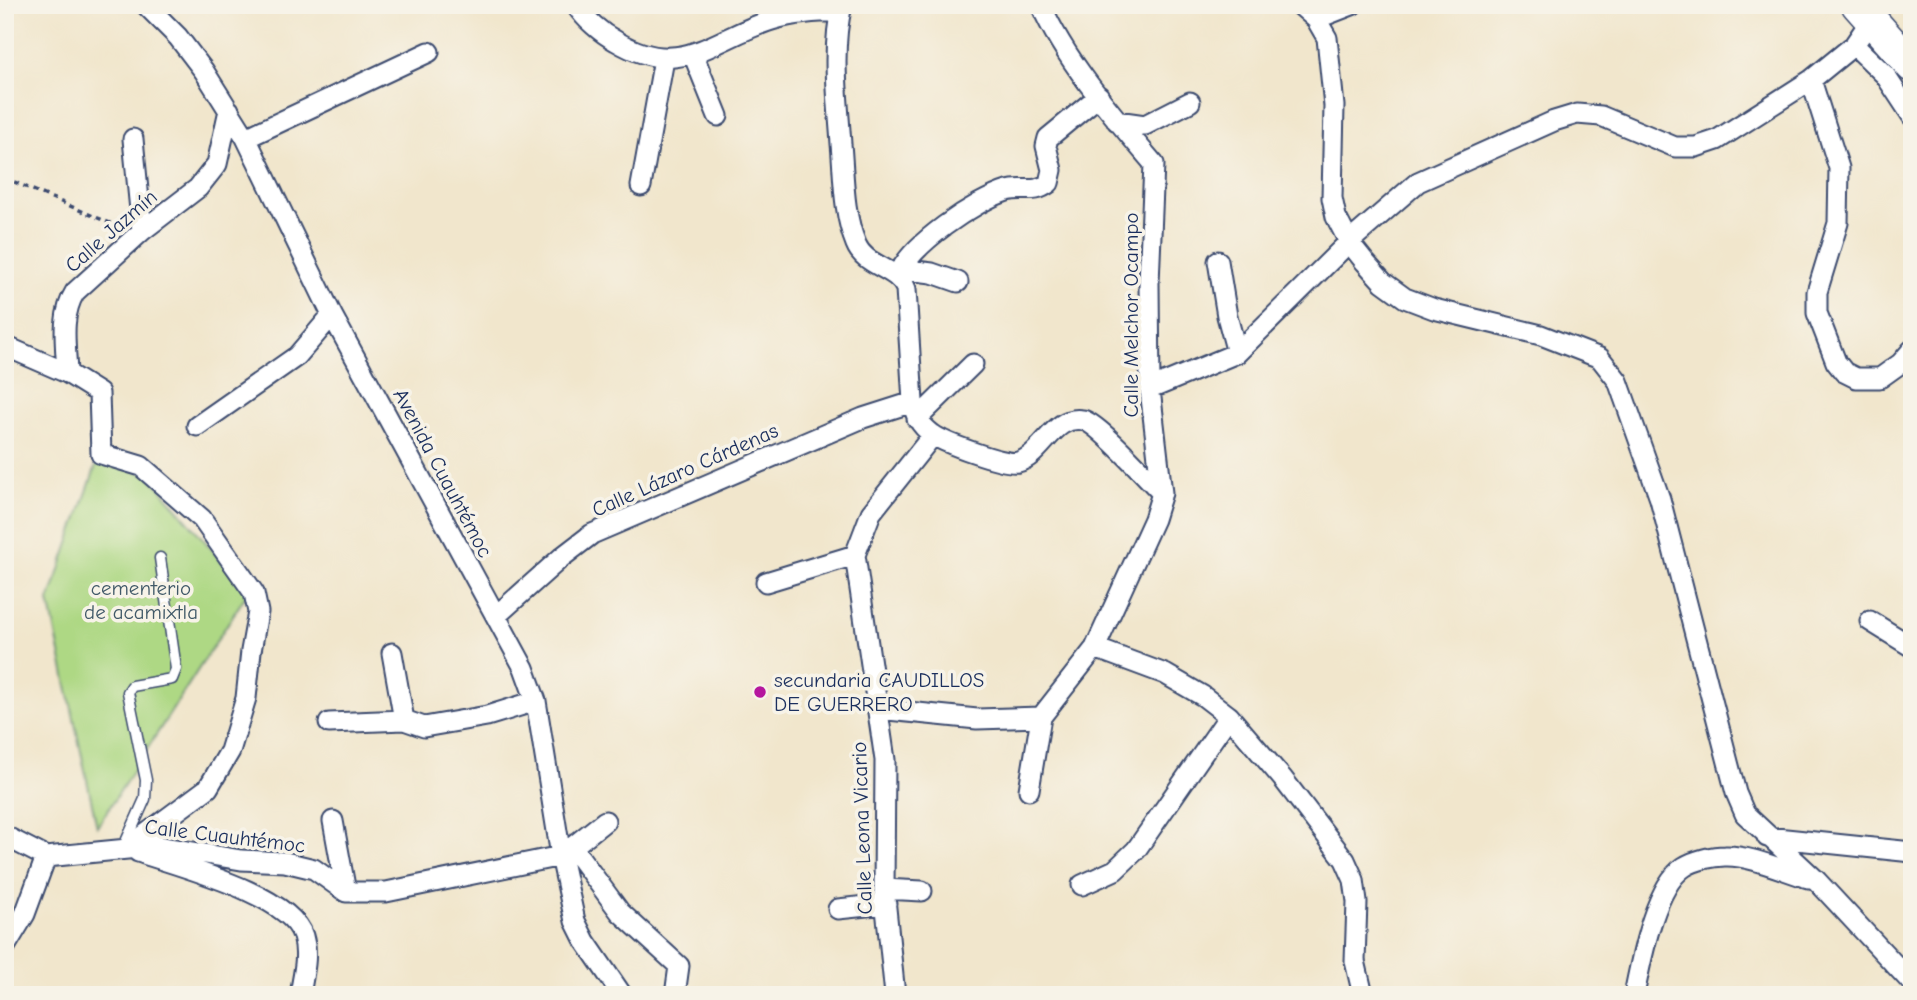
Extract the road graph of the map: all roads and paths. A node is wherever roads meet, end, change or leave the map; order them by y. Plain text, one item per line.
1 (146, 5) edge
2 (576, 5) edge
3 (1041, 5) edge
4 (1300, 5) edge
5 (1352, 5) edge
6 (841, 8) edge
7 (1316, 19) junction
8 (1861, 24) edge
9 (429, 52) dead end
10 (692, 54) junction
11 (664, 59) junction
12 (1908, 60) edge
13 (1811, 80) junction
14 (1099, 96) junction
15 (1190, 102) dead end
16 (229, 110) junction
17 (718, 116) dead end
18 (1912, 116) edge
19 (1117, 121) junction
20 (246, 138) junction
21 (133, 139) dead end
22 (5, 178) edge
23 (641, 186) dead end
24 (140, 233) junction
25 (1349, 242) junction
26 (1219, 261) dead end
27 (899, 273) junction
28 (958, 282) dead end
29 (332, 315) junction
30 (5, 346) edge
31 (1912, 350) edge
32 (1237, 353) junction
33 (973, 364) dead end
34 (67, 373) junction
35 (1150, 389) junction
36 (915, 410) junction
37 (197, 426) dead end
38 (933, 435) junction
39 (1162, 493) junction
40 (855, 555) junction
41 (160, 558) dead end
42 (766, 582) dead end
43 (496, 616) junction
44 (1870, 621) dead end
45 (1912, 647) edge
46 (1095, 648) junction
47 (392, 653) dead end
48 (536, 701) junction
49 (878, 709) junction
50 (1228, 716) junction
51 (1041, 717) junction
52 (404, 720) junction
53 (330, 723) dead end
54 (1029, 790) dead end
55 (333, 821) dead end
56 (604, 821) dead end
57 (5, 836) edge
58 (1767, 837) junction
59 (124, 849) junction
60 (566, 851) junction
61 (1912, 852) edge
62 (46, 857) junction
63 (1817, 881) junction
64 (1082, 885) dead end
65 (922, 891) dead end
66 (346, 892) junction
67 (885, 897) junction
68 (838, 909) dead end
69 (5, 947) edge
70 (1912, 983) edge
71 (300, 995) edge
72 (622, 995) edge
73 (675, 995) edge
74 (895, 995) edge
75 (1363, 995) edge
76 (1634, 995) edge

1 - 16 street, Avenida Cuauhtémoc
2 - 11 street
3 - 14 street, Calle Melchor Ocampo
4 - 7 street
5 - 7 street
6 - 10 street
6 - 27 street
7 - 25 street
8 - 12 main road
8 - 13 street
8 - 18 street
9 - 20 street
10 - 11 street
10 - 17 street
11 - 23 street
13 - 25 street
13 - 31 street
14 - 19 street, Calle Melchor Ocampo
14 - 27 street
15 - 19 street
16 - 20 street, Avenida Cuauhtémoc
16 - 24 street, Calle Jazmín
19 - 35 street, Calle Melchor Ocampo
20 - 29 street, Avenida Cuauhtémoc
21 - 24 street
22 - 24 path
24 - 34 street, Calle Jazmín
25 - 32 street
25 - 58 street
26 - 32 street
27 - 28 street
27 - 36 street
29 - 37 street
29 - 43 street, Avenida Cuauhtémoc
30 - 34 street
32 - 35 street
33 - 36 street
34 - 59 street
35 - 39 street, Calle Melchor Ocampo
36 - 38 street
36 - 43 street, Calle Lázaro Cárdenas
38 - 39 street
38 - 40 street, Calle Leona Vicario
39 - 46 street, Calle Melchor Ocampo
40 - 42 street
40 - 49 street, Calle Leona Vicario
41 - 59 lane
43 - 48 street, Avenida Cuauhtémoc
44 - 45 street
46 - 50 street
46 - 51 street, Calle Melchor Ocampo
47 - 52 street
48 - 52 street
48 - 60 street, Avenida Cuauhtémoc
49 - 51 street
49 - 67 street, Calle Leona Vicario
50 - 64 street
50 - 75 street
51 - 54 street
52 - 53 street
55 - 66 street
56 - 60 street
57 - 62 street
58 - 61 street
58 - 63 street
59 - 62 street, Calle Cuauhtémoc
59 - 66 street, Calle Cuauhtémoc
59 - 71 street
60 - 66 street
60 - 72 street, Avenida Cuauhtémoc
60 - 73 street
62 - 69 street
63 - 70 street
63 - 76 street
65 - 67 street
67 - 68 street
67 - 74 street, Calle Leona Vicario

